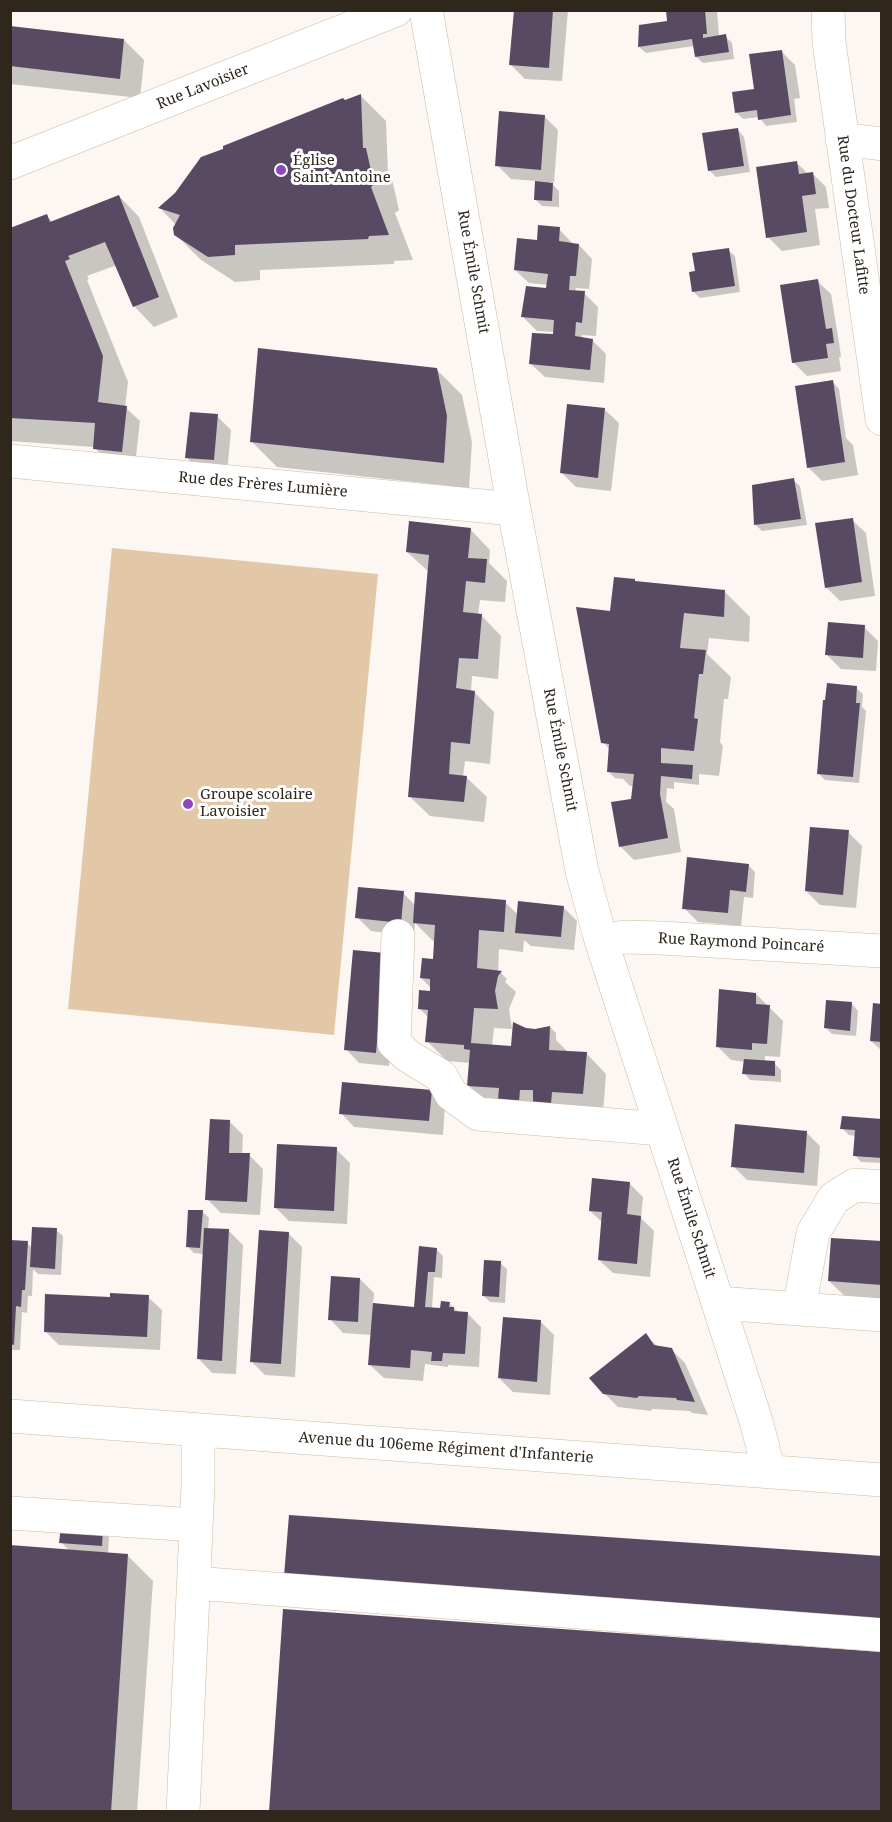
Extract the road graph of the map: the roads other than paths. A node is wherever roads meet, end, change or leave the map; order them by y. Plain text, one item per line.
1 (396, 10) edge
2 (426, 10) edge
3 (828, 10) edge
4 (842, 139) junction
5 (882, 144) edge
6 (10, 163) edge
7 (882, 419) edge
8 (10, 461) edge
9 (514, 509) junction
10 (398, 936) dead end
11 (601, 940) junction
12 (882, 951) edge
13 (662, 1129) junction
14 (882, 1186) edge
15 (718, 1303) junction
16 (799, 1309) junction
17 (882, 1315) edge
18 (10, 1416) edge
19 (198, 1430) junction
20 (769, 1472) junction
21 (882, 1480) edge
22 (10, 1513) edge
23 (196, 1525) junction
24 (194, 1583) junction
25 (882, 1635) edge
26 (183, 1812) edge

1 - 6 street, Rue Lavoisier
2 - 9 street, Rue Émile Schmit
3 - 4 street, Rue du Docteur Lafitte
4 - 5 street
4 - 7 street, Rue du Docteur Lafitte
8 - 9 street, Rue des Frères Lumière
9 - 11 street, Rue Émile Schmit
10 - 13 street
11 - 12 street, Rue Raymond Poincaré
11 - 13 street, Rue Émile Schmit
13 - 15 street, Rue Émile Schmit
14 - 16 street
15 - 16 street
15 - 20 street, Rue Émile Schmit
16 - 17 street
18 - 19 street, Avenue du 106eme Régiment d'Infanterie
19 - 20 street, Avenue du 106eme Régiment d'Infanterie
19 - 23 street
20 - 21 street, Avenue du 106eme Régiment d'Infanterie
22 - 23 street
23 - 24 street
24 - 25 street
24 - 26 street

